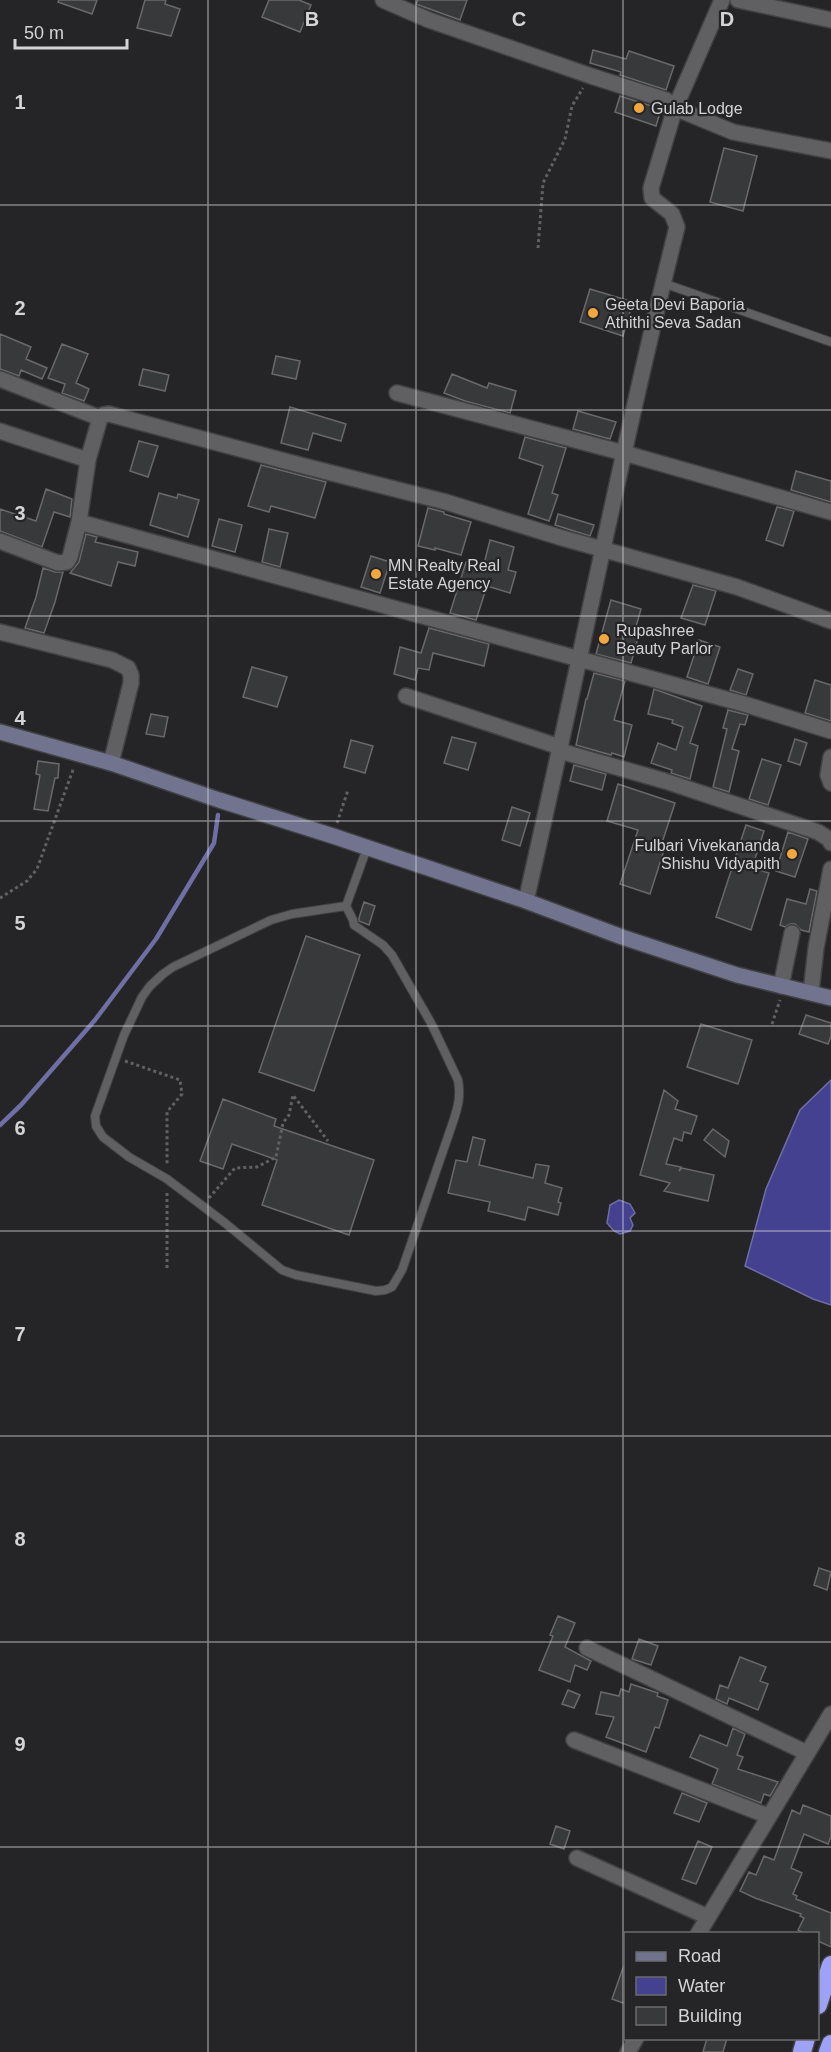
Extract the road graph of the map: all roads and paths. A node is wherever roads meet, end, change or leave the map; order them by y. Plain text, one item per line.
1 (383, 0) edge
2 (722, 0) edge
3 (738, 0) edge
4 (831, 20) edge
5 (591, 76) junction
6 (675, 108) junction
7 (831, 151) edge
8 (538, 248) dead end
9 (663, 284) junction
10 (831, 342) edge
11 (0, 379) edge
12 (397, 393) dead end
13 (100, 418) junction
14 (0, 431) edge
15 (624, 453) junction
16 (88, 460) junction
17 (831, 512) edge
18 (79, 522) junction
19 (0, 541) edge
20 (602, 549) junction
21 (831, 621) edge
22 (0, 632) edge
23 (579, 660) junction
24 (406, 696) dead end
25 (831, 731) edge
26 (0, 732) edge
27 (560, 749) junction
28 (79, 754) junction
29 (831, 757) edge
30 (111, 763) junction
31 (831, 783) edge
32 (348, 790) dead end
33 (333, 836) junction
34 (831, 843) edge
35 (367, 848) junction
36 (831, 869) edge
37 (0, 898) edge
38 (526, 902) junction
39 (346, 906) junction
40 (792, 933) dead end
41 (783, 987) junction
42 (811, 992) junction
43 (831, 998) edge
44 (772, 1024) dead end
45 (115, 1057) junction
46 (180, 1080) dead end
47 (328, 1142) dead end
48 (203, 1207) junction
49 (586, 1648) dead end
50 (831, 1714) edge
51 (574, 1740) dead end
52 (807, 1753) junction
53 (768, 1816) junction
54 (577, 1858) dead end
55 (708, 1917) junction
56 (699, 1932) edge
57 (831, 1965) edge
58 (819, 2002) edge
59 (831, 2044) edge
60 (828, 2052) edge

1 - 5 street
2 - 6 street
3 - 4 street
5 - 6 street
5 - 8 path
6 - 7 street
6 - 9 street
9 - 10 lane
9 - 15 street
11 - 13 street
12 - 15 street
13 - 16 street
13 - 20 street
14 - 16 street
15 - 17 street
15 - 20 street
16 - 18 street
18 - 19 street
18 - 23 street
20 - 21 street
20 - 23 street
22 - 30 street
23 - 25 street
23 - 27 street
24 - 27 street
26 - 28 main road
27 - 34 street
27 - 38 street
28 - 30 main road
28 - 37 path
29 - 31 street
30 - 33 main road
32 - 33 path
33 - 35 main road
35 - 38 main road
35 - 39 lane
36 - 42 street
38 - 41 main road
39 - 45 lane
39 - 48 lane
40 - 41 street
41 - 42 main road
41 - 44 path
42 - 43 main road
45 - 46 path
45 - 48 lane
47 - 48 path
49 - 52 street
50 - 52 street
51 - 53 street
52 - 53 street
53 - 55 street
54 - 55 street
55 - 56 street
57 - 58 highway
59 - 60 highway

